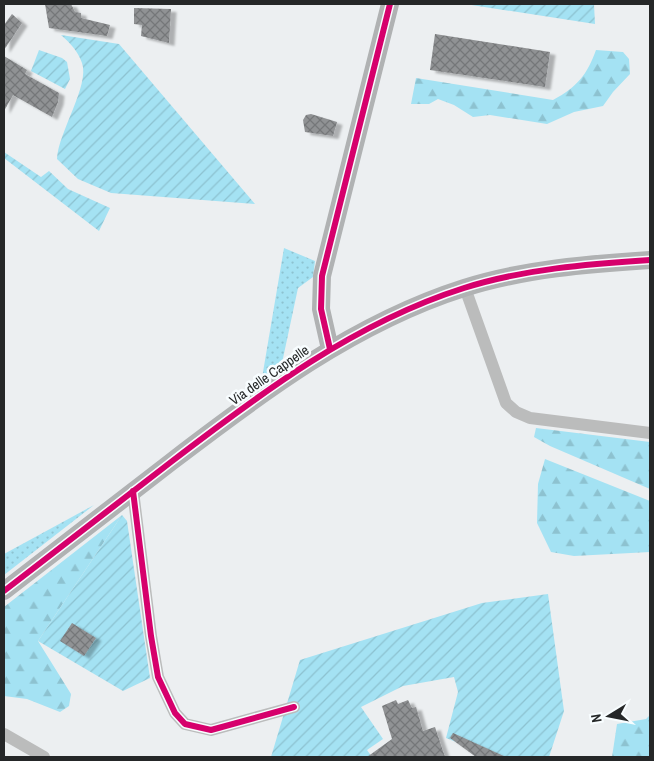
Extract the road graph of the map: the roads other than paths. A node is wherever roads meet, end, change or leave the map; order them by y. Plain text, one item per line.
1 (390, 4) edge
2 (650, 260) edge
3 (465, 288) junction
4 (330, 349) junction
5 (650, 433) edge
6 (133, 491) junction
7 (4, 591) edge
8 (294, 708) dead end
9 (4, 734) edge
10 (44, 757) edge

1 - 4 main road
2 - 3 main road, Via delle Cappelle
3 - 4 main road, Via delle Cappelle
3 - 5 street
4 - 6 main road, Via delle Cappelle
6 - 7 main road, Via delle Cappelle
6 - 8 street
9 - 10 street

